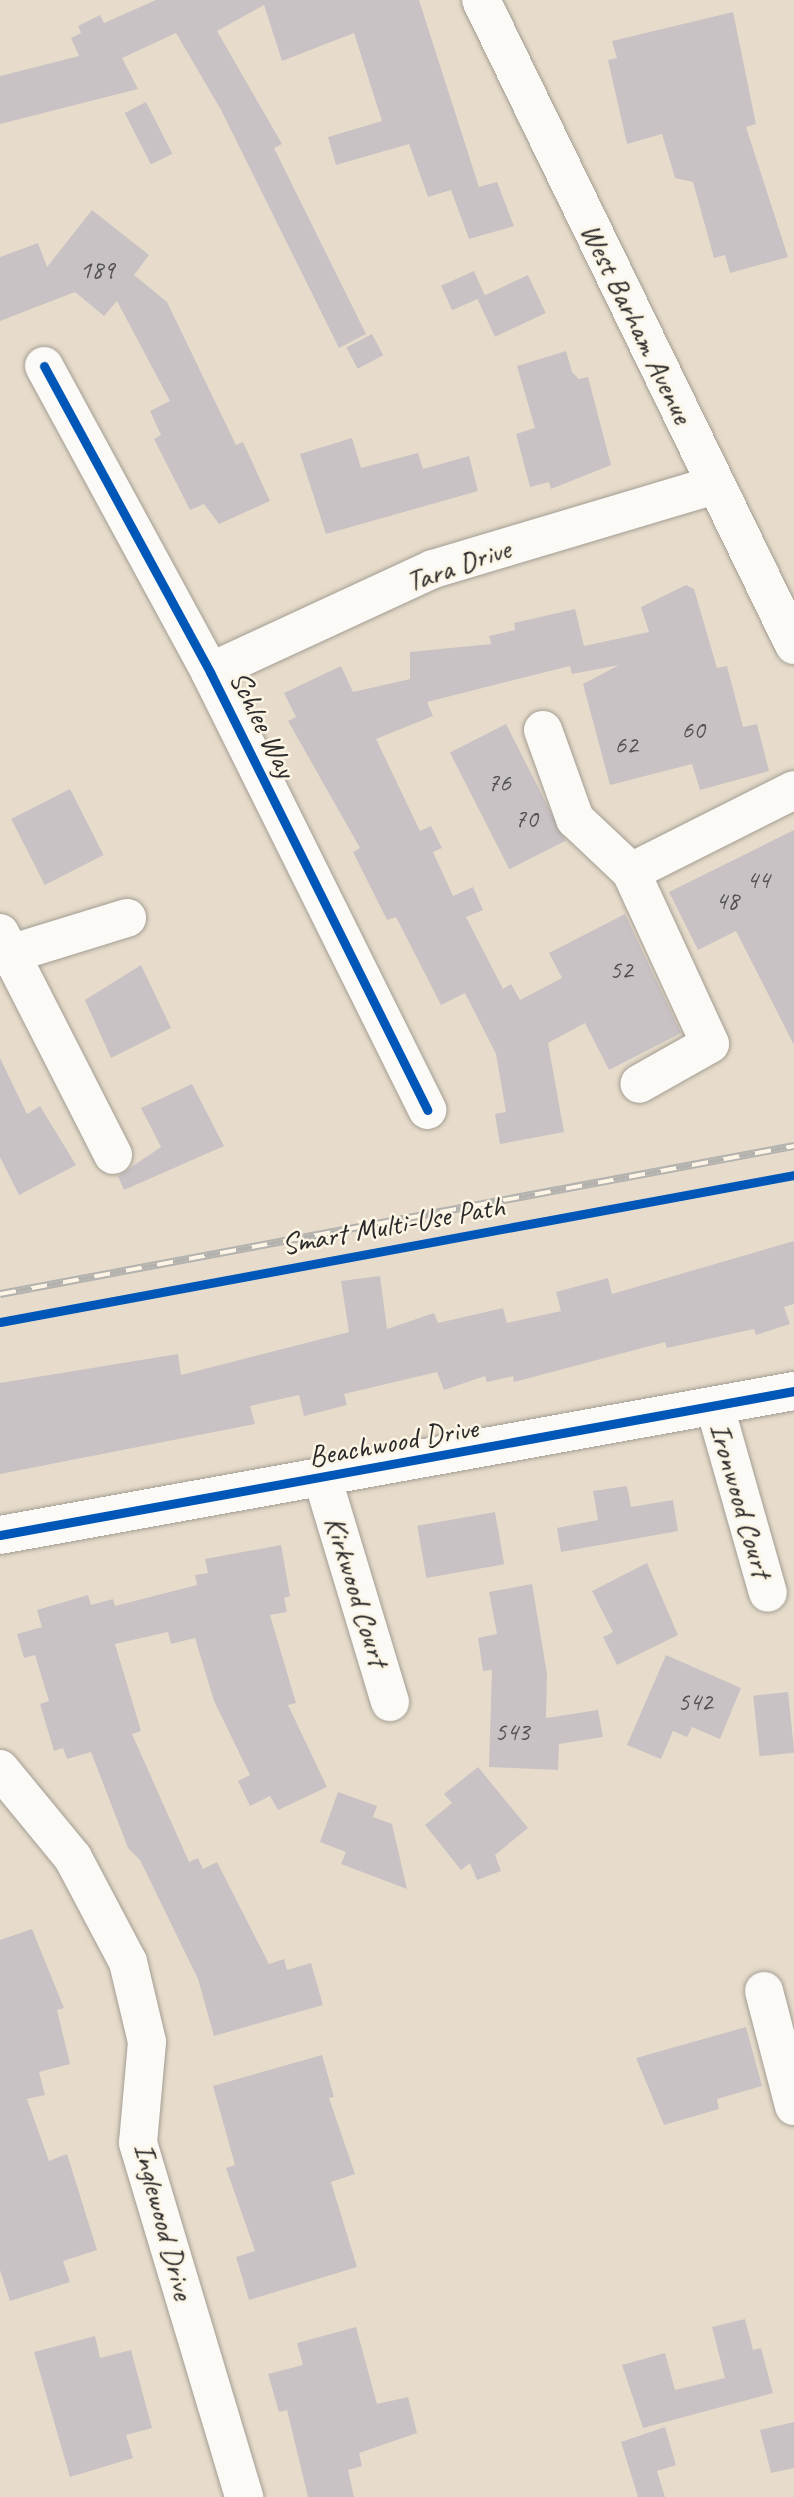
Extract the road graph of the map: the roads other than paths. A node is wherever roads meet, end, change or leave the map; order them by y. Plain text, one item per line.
1 (481, 0) edge
2 (44, 366) dead end
3 (716, 485) junction
4 (794, 645) edge
5 (210, 671) junction
6 (543, 730) dead end
7 (794, 789) edge
8 (631, 872) junction
9 (127, 918) dead end
10 (3, 948) edge
11 (639, 1084) dead end
12 (427, 1110) dead end
13 (113, 1155) dead end
14 (794, 1391) edge
15 (715, 1407) junction
16 (323, 1480) junction
17 (0, 1535) edge
18 (768, 1593) dead end
19 (390, 1702) dead end
20 (0, 1769) edge
21 (764, 1991) dead end
22 (794, 2106) edge
23 (244, 2497) edge

1 - 3 street, West Barham Avenue
2 - 5 street, Schlee Way
3 - 4 street, West Barham Avenue
3 - 5 street, Tara Drive
5 - 12 street, Schlee Way
6 - 8 street
7 - 8 street
8 - 11 street
9 - 10 street
10 - 13 street
14 - 15 street, Beachwood Drive
15 - 16 street, Beachwood Drive
15 - 18 street, Ironwood Court
16 - 17 street, Beachwood Drive
16 - 19 street, Kirkwood Court
20 - 23 street, Inglewood Drive
21 - 22 street

